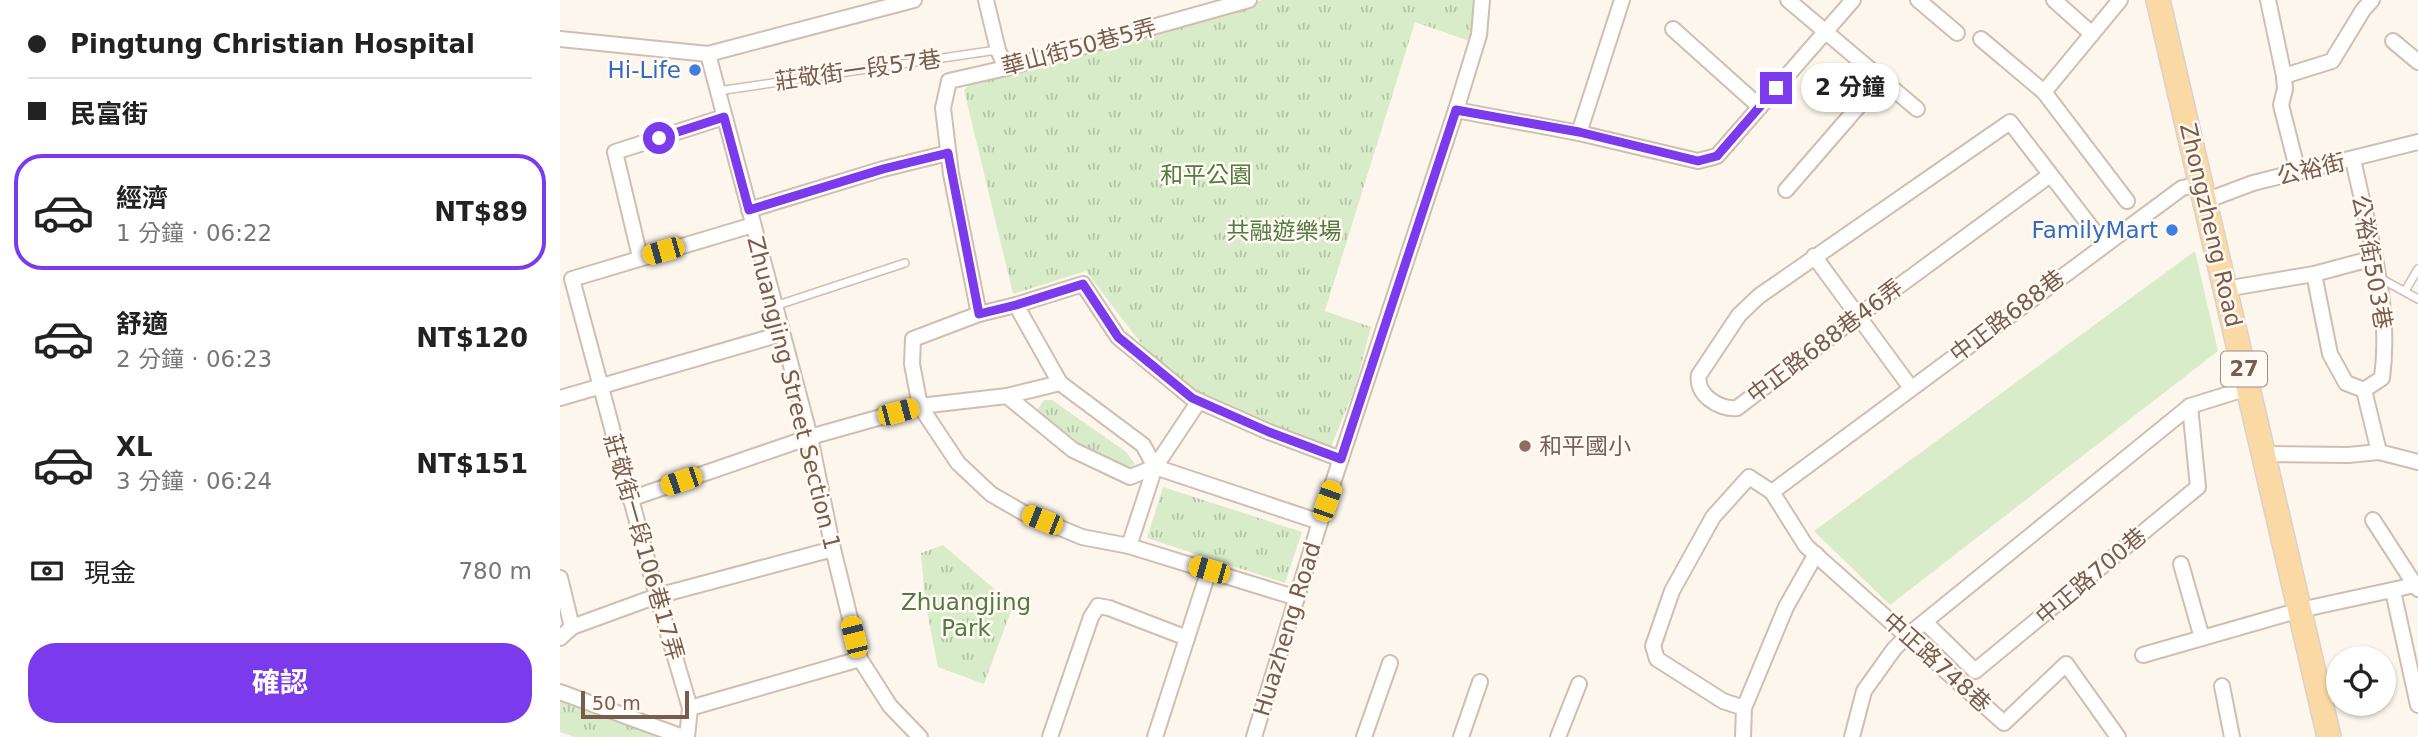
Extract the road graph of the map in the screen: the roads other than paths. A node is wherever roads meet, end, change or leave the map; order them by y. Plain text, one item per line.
1 (914, 0) edge
2 (986, 0) edge
3 (1249, 0) edge
4 (1482, 0) edge
5 (1622, 0) edge
6 (1788, 0) edge
7 (1853, 0) edge
8 (1918, 0) edge
9 (2054, 0) edge
10 (2120, 0) edge
11 (2158, 0) edge
12 (2268, 0) edge
13 (2372, 0) edge
14 (1673, 29) dead end
15 (1826, 30) junction
16 (1958, 33) dead end
17 (2092, 34) junction
18 (560, 39) edge
19 (1981, 39) dead end
20 (2393, 41) dead end
21 (998, 50) junction
22 (708, 54) junction
23 (2416, 57) edge
24 (1006, 68) junction
25 (2284, 76) junction
26 (1883, 78) junction
27 (718, 91) junction
28 (2045, 92) junction
29 (1760, 107) junction
30 (1917, 109) dead end
31 (1456, 110) junction
32 (724, 117) junction
33 (1579, 132) junction
34 (2418, 142) edge
35 (948, 153) junction
36 (2353, 159) junction
37 (2298, 172) junction
38 (2050, 175) junction
39 (1786, 190) dead end
40 (2203, 193) junction
41 (2127, 201) dead end
42 (749, 210) junction
43 (753, 225) junction
44 (2104, 244) junction
45 (1814, 256) junction
46 (640, 257) junction
47 (2374, 257) junction
48 (905, 263) dead end
49 (2418, 269) edge
50 (2314, 274) junction
51 (2378, 276) junction
52 (2225, 289) junction
53 (2405, 291) junction
54 (2418, 299) edge
55 (1016, 305) junction
56 (774, 306) junction
57 (979, 314) junction
58 (1858, 316) junction
59 (781, 334) junction
60 (1060, 383) junction
61 (600, 387) junction
62 (1910, 388) junction
63 (2248, 388) junction
64 (2364, 390) junction
65 (1007, 396) junction
66 (560, 398) edge
67 (1199, 401) junction
68 (920, 406) junction
69 (2190, 406) junction
70 (810, 437) junction
71 (2379, 452) junction
72 (2264, 454) junction
73 (1341, 459) junction
74 (2418, 462) edge
75 (1156, 467) junction
76 (1772, 492) junction
77 (630, 499) junction
78 (2373, 520) dead end
79 (1320, 522) junction
80 (1129, 546) junction
81 (832, 549) junction
82 (1816, 554) junction
83 (2181, 564) dead end
84 (1209, 570) junction
85 (560, 578) edge
86 (2417, 587) edge
87 (2393, 591) junction
88 (657, 596) junction
89 (1297, 598) junction
90 (2300, 610) junction
91 (1925, 622) junction
92 (572, 627) junction
93 (1907, 636) junction
94 (560, 638) edge
95 (1186, 638) junction
96 (2202, 638) junction
97 (2143, 655) dead end
98 (860, 659) junction
99 (1390, 663) dead end
100 (1480, 682) dead end
101 (1579, 684) dead end
102 (2221, 686) dead end
103 (560, 692) edge
104 (2418, 705) edge
105 (690, 708) junction
106 (1744, 708) junction
107 (685, 737) edge
108 (920, 737) edge
109 (1050, 737) edge
110 (1156, 737) edge
111 (1254, 737) edge
112 (1364, 737) edge
113 (1461, 737) edge
114 (1558, 737) edge
115 (1743, 737) edge
116 (1852, 737) edge
117 (2118, 737) edge
118 (2232, 737) edge
119 (2329, 737) edge

1 - 22 street
2 - 21 street
3 - 24 street, 華山街50巷5弄
4 - 31 street, Huazheng Road
5 - 33 street
6 - 15 street
7 - 15 street
8 - 16 street
9 - 17 street
10 - 17 street
11 - 40 main road, Zhongzheng Road / 27
12 - 25 street
13 - 25 street
14 - 29 street
15 - 26 street
15 - 29 street
17 - 28 street
18 - 22 street
19 - 28 street
20 - 23 street
21 - 24 street
21 - 27 lane, 莊敬街一段57巷
22 - 27 street, Zhuangjing Street Section 1
24 - 35 street, 華山街50巷5弄
25 - 37 street
26 - 30 street
26 - 39 street
27 - 32 street, Zhuangjing Street Section 1
28 - 41 street
29 - 33 street
31 - 33 street
31 - 73 street, Huazheng Road
32 - 42 street, Zhuangjing Street Section 1
32 - 46 street
34 - 36 street, 公裕街
35 - 42 street
35 - 57 street
36 - 37 street, 公裕街
36 - 47 street, 公裕街503巷
37 - 40 street, 公裕街
38 - 44 street
38 - 45 street, 中正路688巷46弄
38 - 58 street, 中正路688巷46弄
40 - 44 street, 中正路688巷
40 - 52 main road, Zhongzheng Road / 27
42 - 43 street, Zhuangjing Street Section 1
43 - 46 street
43 - 56 street, Zhuangjing Street Section 1
44 - 62 street, 中正路688巷
45 - 58 street
45 - 58 street, 中正路688巷46弄
46 - 61 street, 莊敬街一段106巷17弄
47 - 50 street
47 - 51 street, 公裕街503巷
48 - 56 lane
49 - 53 lane
50 - 52 street
50 - 64 street
51 - 53 lane
51 - 64 street, 公裕街503巷
52 - 63 main road, Zhongzheng Road / 27
53 - 54 lane
55 - 57 street
55 - 60 street
55 - 67 street
56 - 59 street, Zhuangjing Street Section 1
57 - 68 street
58 - 62 street
59 - 61 street
59 - 70 street, Zhuangjing Street Section 1
60 - 65 street
60 - 75 street
61 - 66 street
61 - 77 street, 莊敬街一段106巷17弄
62 - 76 street, 中正路688巷
63 - 69 street
63 - 72 main road, Zhongzheng Road / 27
64 - 71 street
65 - 68 street
65 - 75 street
67 - 73 street
67 - 75 street
68 - 70 street
68 - 80 street
69 - 91 street
69 - 91 street, 中正路700巷
70 - 77 street
70 - 81 street, Zhuangjing Street Section 1
71 - 72 street
71 - 74 street
72 - 90 main road, Zhongzheng Road / 27
73 - 79 street, Huazheng Road
75 - 79 street
75 - 80 street
76 - 82 street, 中正路748巷
76 - 106 street, 中正路748巷
77 - 88 street, 莊敬街一段106巷17弄
78 - 86 street
79 - 89 street, Huazheng Road
80 - 84 street
81 - 88 street
81 - 98 street, Zhuangjing Street Section 1
82 - 93 street, 中正路748巷
82 - 106 street
83 - 96 street
84 - 89 street
84 - 95 street
85 - 92 street
86 - 87 street
87 - 90 street
87 - 104 street
88 - 92 street
88 - 105 street, 莊敬街一段106巷17弄
89 - 111 street, Huazheng Road
90 - 96 street
90 - 119 main road, Zhongzheng Road / 27
91 - 93 street
92 - 94 street
93 - 116 street
93 - 117 street, 中正路748巷
95 - 109 street
95 - 110 street
96 - 97 street
98 - 105 street
98 - 108 street, Zhuangjing Street Section 1
99 - 112 street
100 - 113 street
101 - 114 street
102 - 118 street
103 - 107 street
105 - 107 street
106 - 115 street

